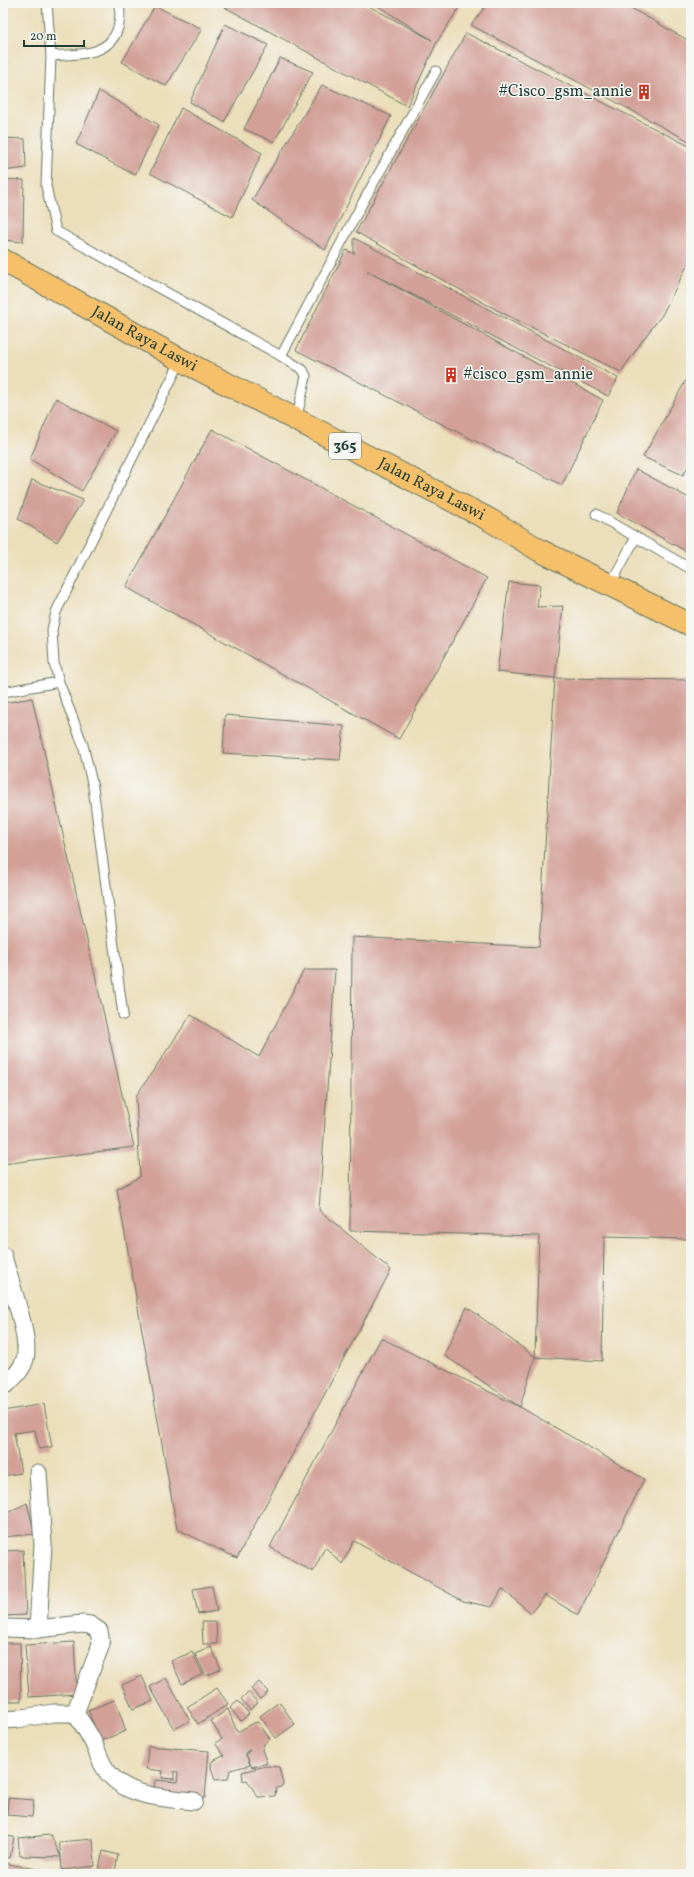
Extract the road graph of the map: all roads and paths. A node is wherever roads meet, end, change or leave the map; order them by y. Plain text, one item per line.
1 (47, 3) edge
2 (118, 3) edge
3 (51, 56) junction
4 (436, 71) dead end
5 (3, 260) edge
6 (281, 356) junction
7 (180, 360) junction
8 (296, 420) junction
9 (596, 514) dead end
10 (636, 537) junction
11 (691, 569) edge
12 (610, 585) junction
13 (691, 625) edge
14 (59, 682) junction
15 (3, 692) edge
16 (123, 1015) dead end
17 (3, 1256) edge
18 (3, 1384) edge
19 (38, 1473) dead end
20 (3, 1628) edge
21 (38, 1629) junction
22 (75, 1713) junction
23 (3, 1720) edge
24 (194, 1801) dead end

1 - 3 lane
2 - 3 lane
3 - 6 lane
4 - 6 lane
5 - 7 main road, Jalan Raya Laswi / 365
6 - 8 lane
7 - 8 main road, Jalan Raya Laswi / 365
7 - 14 lane
8 - 12 main road, Jalan Raya Laswi / 365
9 - 10 lane
10 - 11 lane
10 - 12 lane
12 - 13 main road, Jalan Raya Laswi / 365
14 - 15 lane
14 - 16 lane
17 - 18 street
19 - 21 street
20 - 21 street
21 - 22 street
22 - 23 street
22 - 24 street

